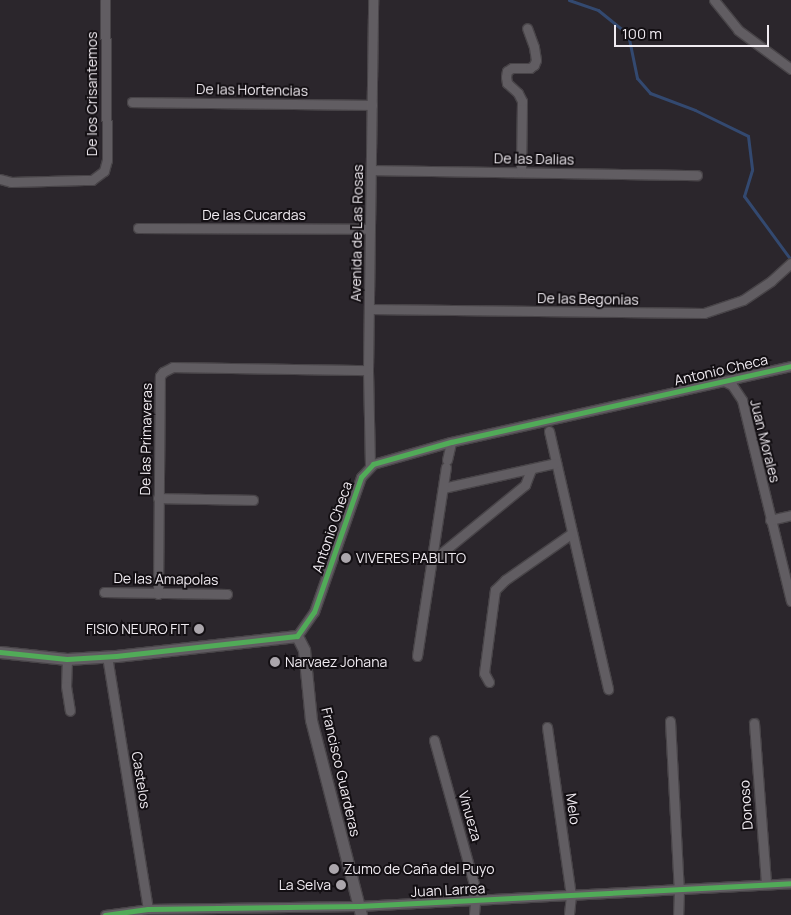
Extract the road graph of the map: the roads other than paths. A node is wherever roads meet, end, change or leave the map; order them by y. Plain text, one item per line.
1 (105, 0) edge
2 (373, 0) edge
3 (714, 0) edge
4 (527, 28) dead end
5 (791, 69) edge
6 (132, 102) dead end
7 (372, 105) junction
8 (372, 170) junction
9 (521, 172) junction
10 (697, 175) dead end
11 (0, 180) edge
12 (138, 228) dead end
13 (370, 229) junction
14 (791, 263) edge
15 (370, 309) junction
16 (791, 366) edge
17 (368, 370) junction
18 (724, 381) junction
19 (549, 431) dead end
20 (451, 442) junction
21 (556, 463) junction
22 (370, 466) junction
23 (531, 469) junction
24 (442, 488) junction
25 (158, 498) junction
26 (253, 500) dead end
27 (791, 515) edge
28 (770, 520) junction
29 (572, 533) junction
30 (433, 560) junction
31 (104, 592) dead end
32 (158, 594) junction
33 (227, 594) dead end
34 (791, 601) edge
35 (297, 636) junction
36 (0, 652) edge
37 (107, 656) junction
38 (418, 656) dead end
39 (67, 659) junction
40 (489, 682) dead end
41 (608, 689) dead end
42 (70, 711) dead end
43 (670, 721) dead end
44 (754, 724) dead end
45 (547, 727) dead end
46 (434, 740) dead end
47 (791, 883) edge
48 (766, 884) junction
49 (679, 890) junction
50 (571, 895) junction
51 (477, 900) junction
52 (148, 909) junction
53 (360, 911) edge
54 (202, 912) edge
55 (105, 915) edge
56 (474, 915) edge
57 (569, 915) edge
58 (678, 915) edge

1 - 11 street, De los Crisantemos
2 - 7 street, Avenida de Las Rosas
3 - 5 street
4 - 9 street
6 - 7 street, De las Hortencias
7 - 8 street, Avenida de Las Rosas
8 - 9 street, De las Dalias
8 - 13 street, Avenida de Las Rosas
9 - 10 street, De las Dalias
12 - 13 street, De las Cucardas
13 - 15 street, Avenida de Las Rosas
14 - 15 street, De las Begonias
15 - 17 street, Avenida de Las Rosas
16 - 18 street, Antonio Checa
17 - 22 street, Avenida de Las Rosas
17 - 25 street, De las Primaveras
18 - 20 street, Antonio Checa
18 - 28 street, Juan Morales
19 - 21 street
20 - 22 street, Antonio Checa
20 - 24 street
21 - 23 street
21 - 29 street
22 - 35 street, Antonio Checa
23 - 24 street
23 - 30 street
24 - 30 street
25 - 26 street
25 - 32 street, De las Primaveras
27 - 28 street
28 - 34 street, Juan Morales
29 - 40 street
29 - 41 street
30 - 38 street
31 - 32 street, De las Amapolas
32 - 33 street, De las Amapolas
35 - 37 street
35 - 53 street, Francisco Guarderas
36 - 39 street
37 - 39 street
37 - 52 street, Castelos
39 - 42 street
43 - 49 street
44 - 48 street, Donoso
45 - 50 street, Melo
46 - 51 street, Vinueza
47 - 48 street, Juan Larrea
48 - 49 street, Juan Larrea
49 - 50 street, Juan Larrea
49 - 58 street
50 - 51 street, Juan Larrea
50 - 57 street, Melo
51 - 53 street, Juan Larrea
51 - 56 street
52 - 54 street, Juan Larrea
52 - 55 street, Juan Larrea
53 - 54 street, Juan Larrea

